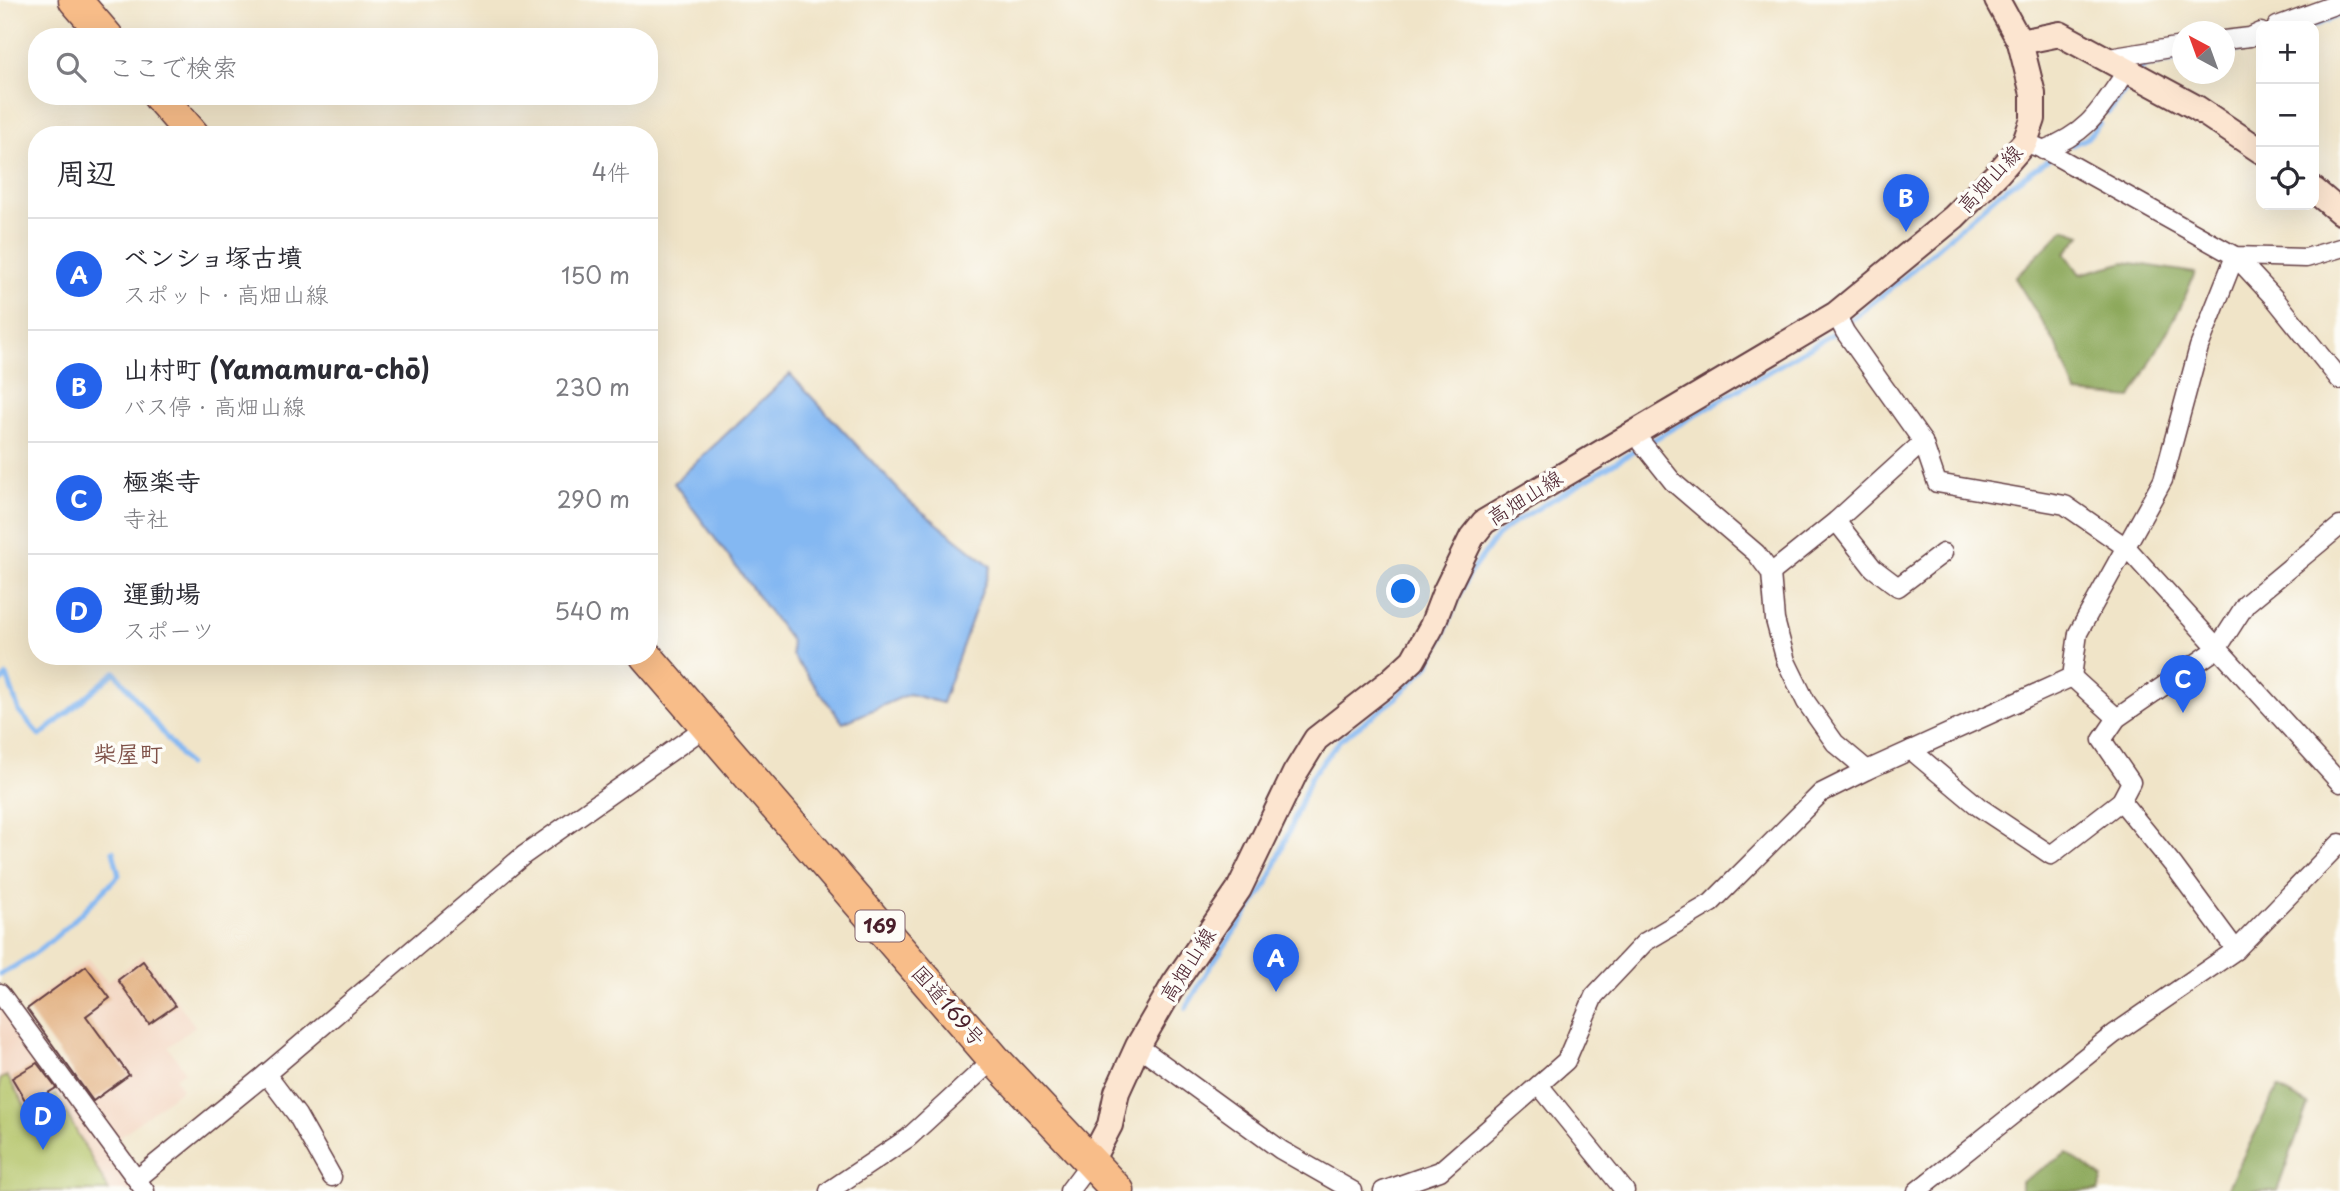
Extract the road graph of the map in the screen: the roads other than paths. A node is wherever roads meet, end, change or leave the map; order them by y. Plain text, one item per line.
1 (75, 0) edge
2 (1997, 0) edge
3 (2340, 3) edge
4 (2291, 21) edge
5 (99, 28) edge
6 (2256, 34) edge
7 (2235, 39) edge
8 (2020, 42) junction
9 (2172, 48) edge
10 (2103, 59) junction
11 (2134, 76) junction
12 (167, 105) edge
13 (185, 126) edge
14 (2038, 148) junction
15 (2256, 148) edge
16 (2319, 194) edge
17 (2340, 212) edge
18 (2340, 248) edge
19 (2235, 256) junction
20 (1840, 323) junction
21 (2340, 380) edge
22 (1634, 433) junction
23 (1923, 442) junction
24 (1836, 521) junction
25 (2340, 526) edge
26 (2127, 548) junction
27 (1943, 553) dead end
28 (1771, 572) junction
29 (2217, 649) junction
30 (654, 665) edge
31 (2072, 677) junction
32 (2117, 718) junction
33 (707, 726) junction
34 (1911, 750) junction
35 (1867, 770) junction
36 (2340, 783) edge
37 (2121, 801) junction
38 (2340, 843) edge
39 (2236, 950) junction
40 (0, 993) edge
41 (1138, 1046) junction
42 (994, 1059) junction
43 (267, 1074) junction
44 (1539, 1085) junction
45 (1090, 1163) junction
46 (332, 1177) dead end
47 (141, 1185) edge
48 (829, 1191) edge
49 (1069, 1191) edge
50 (1118, 1191) edge
51 (1353, 1191) edge
52 (1382, 1191) edge
53 (1625, 1191) edge
54 (1917, 1191) edge

1 - 5 highway
2 - 8 main road, 高畑山線
3 - 4 street
6 - 7 street
8 - 10 main road
8 - 14 main road, 高畑山線
9 - 10 street
10 - 11 main road
11 - 14 street
11 - 15 main road
12 - 13 highway
14 - 19 street
14 - 20 main road, 高畑山線
16 - 17 main road
18 - 19 street
19 - 21 street
19 - 26 street
20 - 22 main road, 高畑山線
20 - 23 street
22 - 28 street
22 - 41 main road, 高畑山線
23 - 24 street
23 - 26 street
24 - 27 street
24 - 28 street
25 - 29 street
26 - 29 street
26 - 31 street
28 - 35 street
29 - 32 street
29 - 36 street
30 - 33 highway, 国道169号 / 169
31 - 32 street
31 - 34 street
32 - 37 street
33 - 42 highway, 国道169号 / 169
33 - 43 street
34 - 35 street
34 - 37 street
35 - 44 street
37 - 39 street
38 - 39 street
39 - 54 street
40 - 47 street
41 - 45 main road, 高畑山線
41 - 51 street
42 - 45 highway, 国道169号 / 169
42 - 48 street
43 - 46 street
43 - 47 street
44 - 52 street
44 - 53 street
45 - 49 street
45 - 50 highway, 国道169号 / 169

